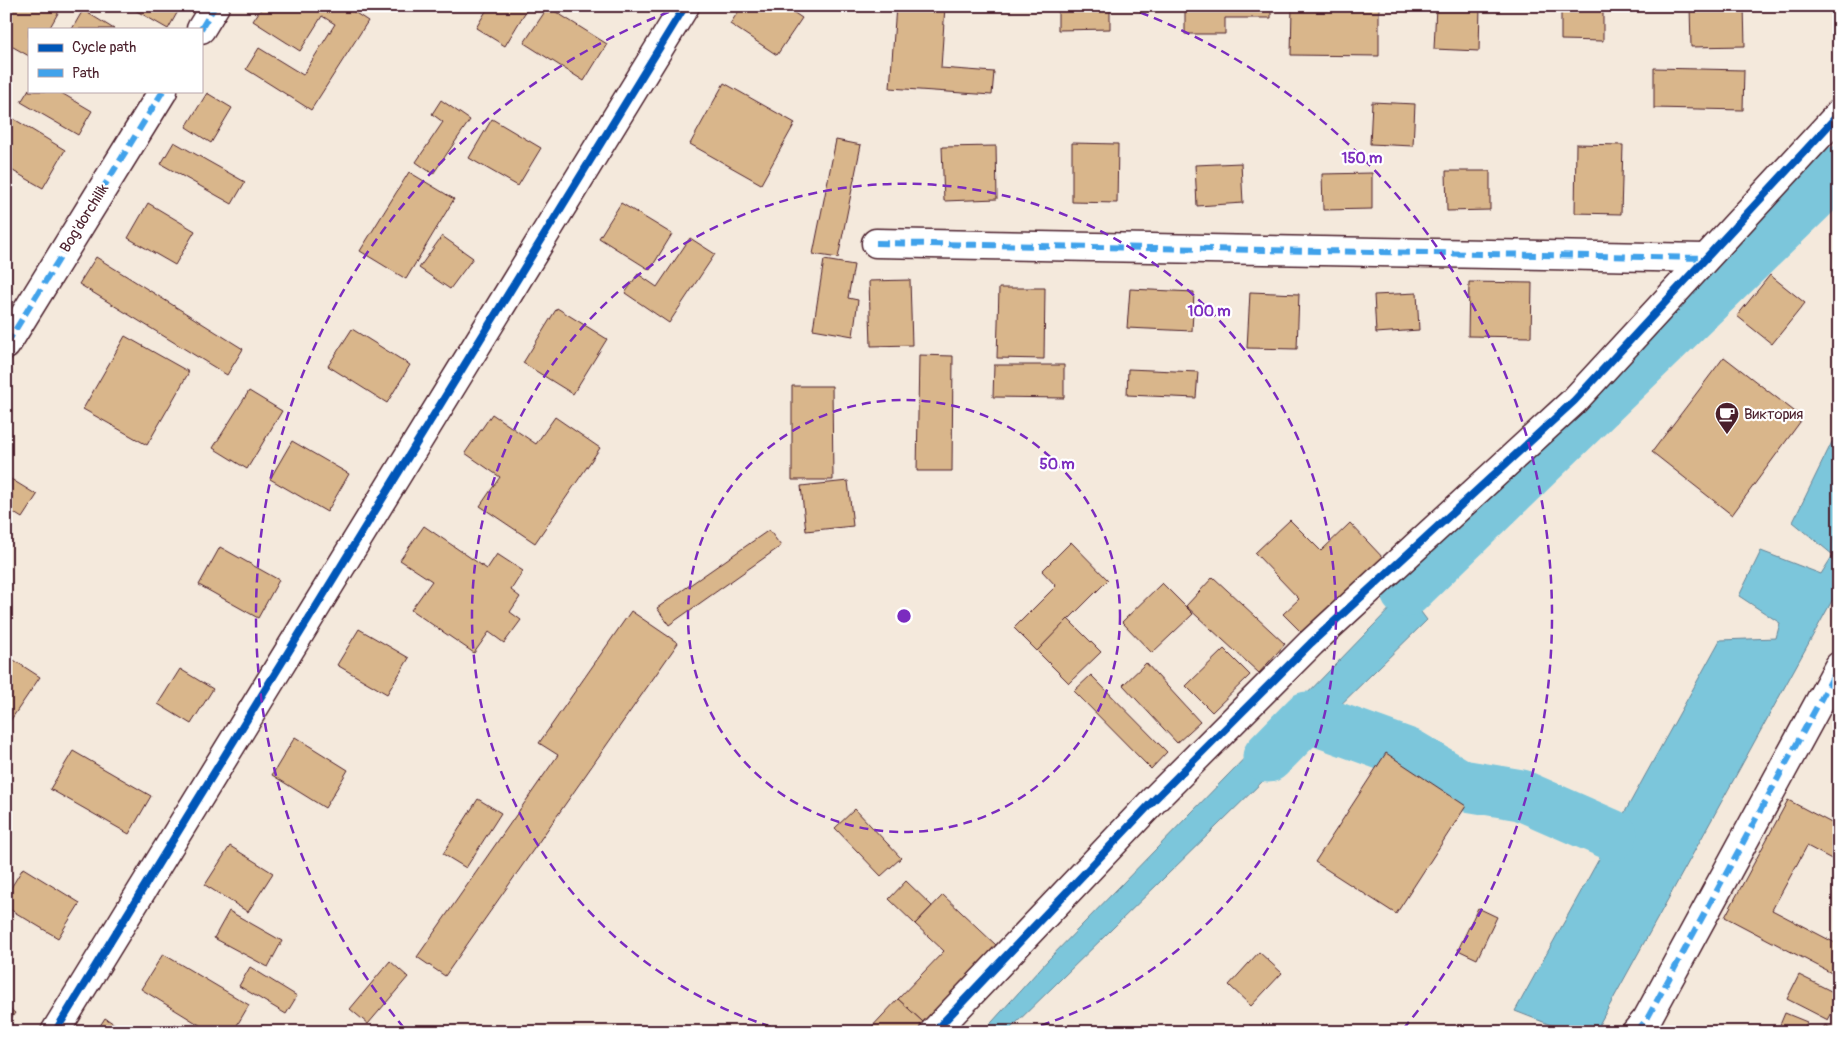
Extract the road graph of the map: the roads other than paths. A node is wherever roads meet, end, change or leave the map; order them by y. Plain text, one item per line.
1 (215, 6) edge
2 (685, 6) edge
3 (202, 28) edge
4 (161, 92) edge
5 (1839, 114) edge
6 (876, 242) dead end
7 (1705, 258) junction
8 (6, 345) edge
9 (1839, 666) edge
10 (54, 1032) edge
11 (934, 1032) edge
12 (1636, 1032) edge

1 - 3 street
2 - 10 street
4 - 8 street, Bog'dorchilik
5 - 7 street
6 - 7 street
7 - 11 street
9 - 12 street

